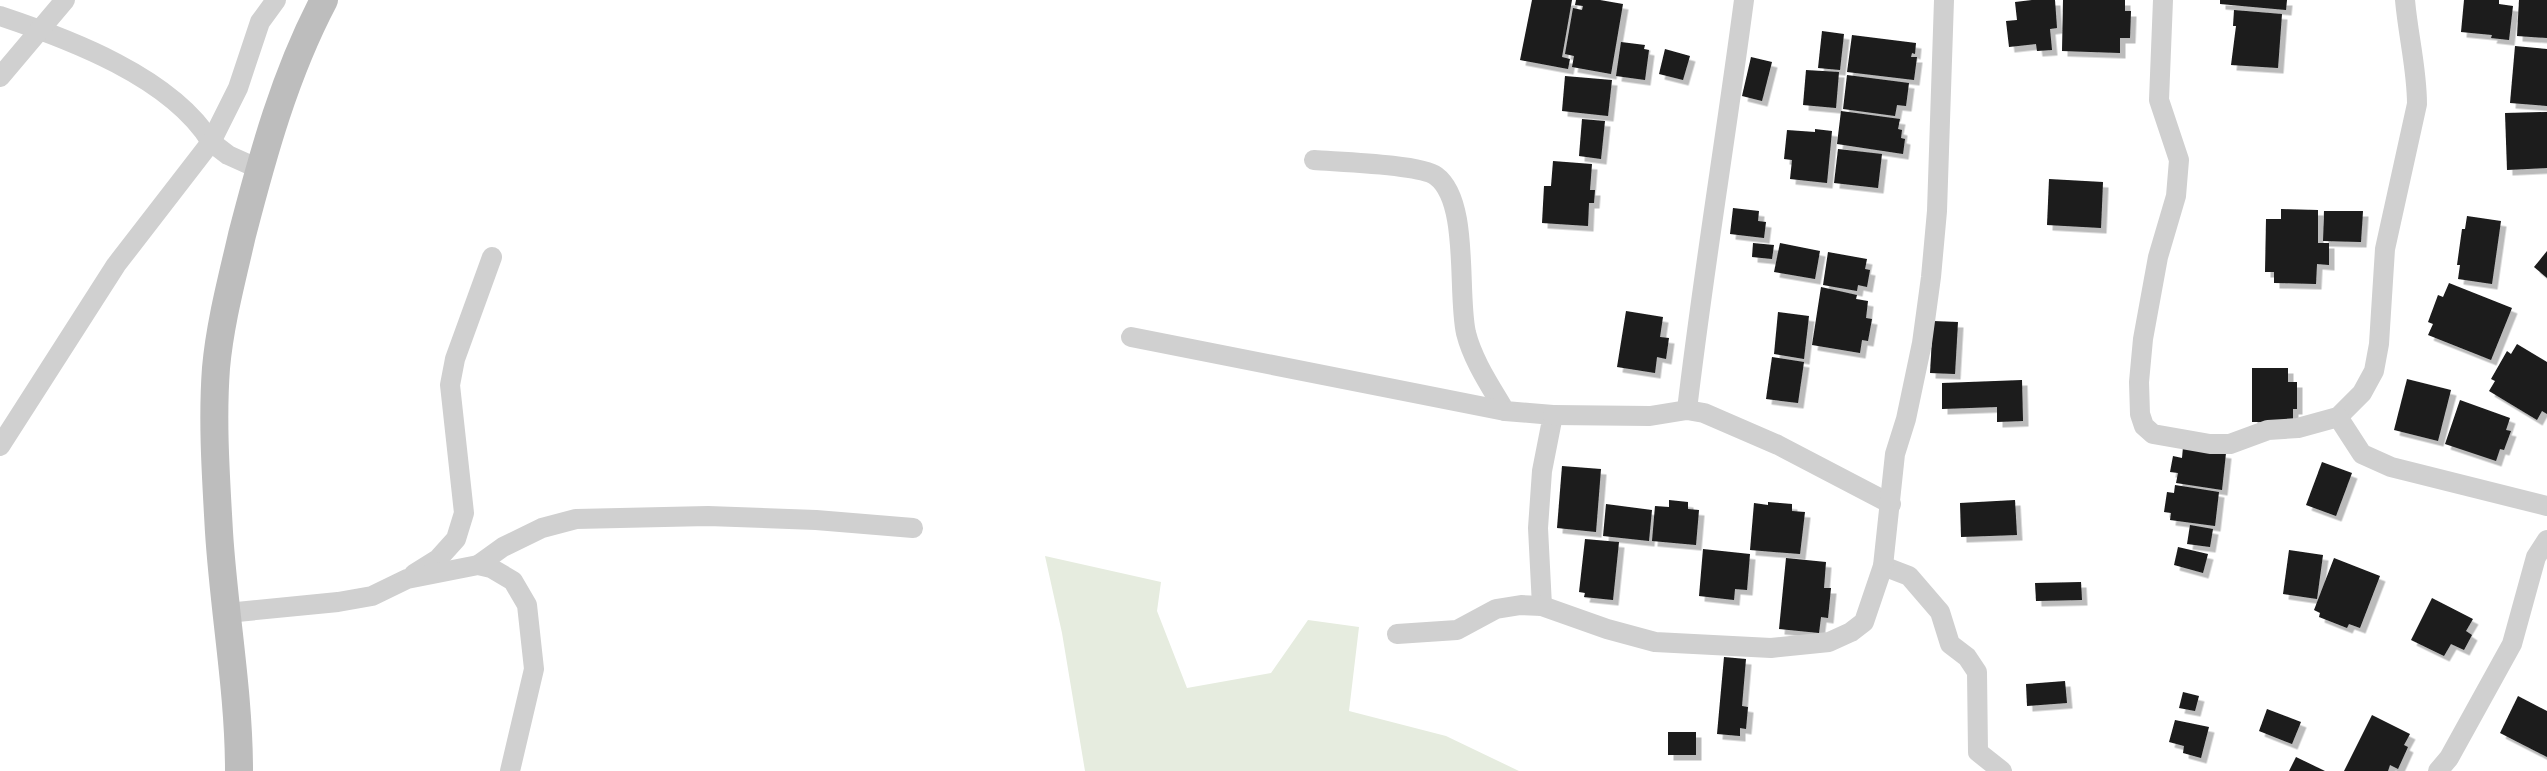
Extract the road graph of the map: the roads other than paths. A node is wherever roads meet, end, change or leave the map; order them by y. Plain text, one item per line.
1 (65, 0) edge
2 (324, 0) edge
3 (1744, 0) edge
4 (1944, 0) edge
5 (2163, 0) edge
6 (2405, 0) edge
7 (274, 1) edge
8 (0, 16) edge
9 (40, 29) junction
10 (0, 77) edge
11 (211, 142) junction
12 (1314, 160) dead end
13 (259, 169) junction
14 (492, 257) dead end
15 (1131, 337) dead end
16 (1686, 410) junction
17 (1505, 411) junction
18 (1553, 415) junction
19 (2338, 417) junction
20 (0, 446) edge
21 (1891, 504) junction
22 (2547, 506) edge
23 (913, 528) dead end
24 (2547, 540) edge
25 (478, 565) junction
26 (1883, 566) junction
27 (407, 579) junction
28 (1542, 606) junction
29 (227, 613) junction
30 (1397, 634) dead end
31 (239, 771) edge
32 (510, 771) edge
33 (2002, 771) edge
34 (2438, 771) edge

1 - 9 street
2 - 13 street
3 - 16 street
4 - 21 street
5 - 19 street
6 - 19 street
7 - 11 street
8 - 9 street
9 - 10 street
9 - 11 street
11 - 13 street
11 - 20 street
12 - 17 street
13 - 29 street
14 - 27 street
15 - 17 street
16 - 18 street
16 - 21 street
17 - 18 street
18 - 28 street
19 - 22 street
21 - 26 street
23 - 25 street
24 - 34 street
25 - 27 street
25 - 32 street
26 - 28 street
26 - 33 street
27 - 29 street
28 - 30 street
29 - 31 street

